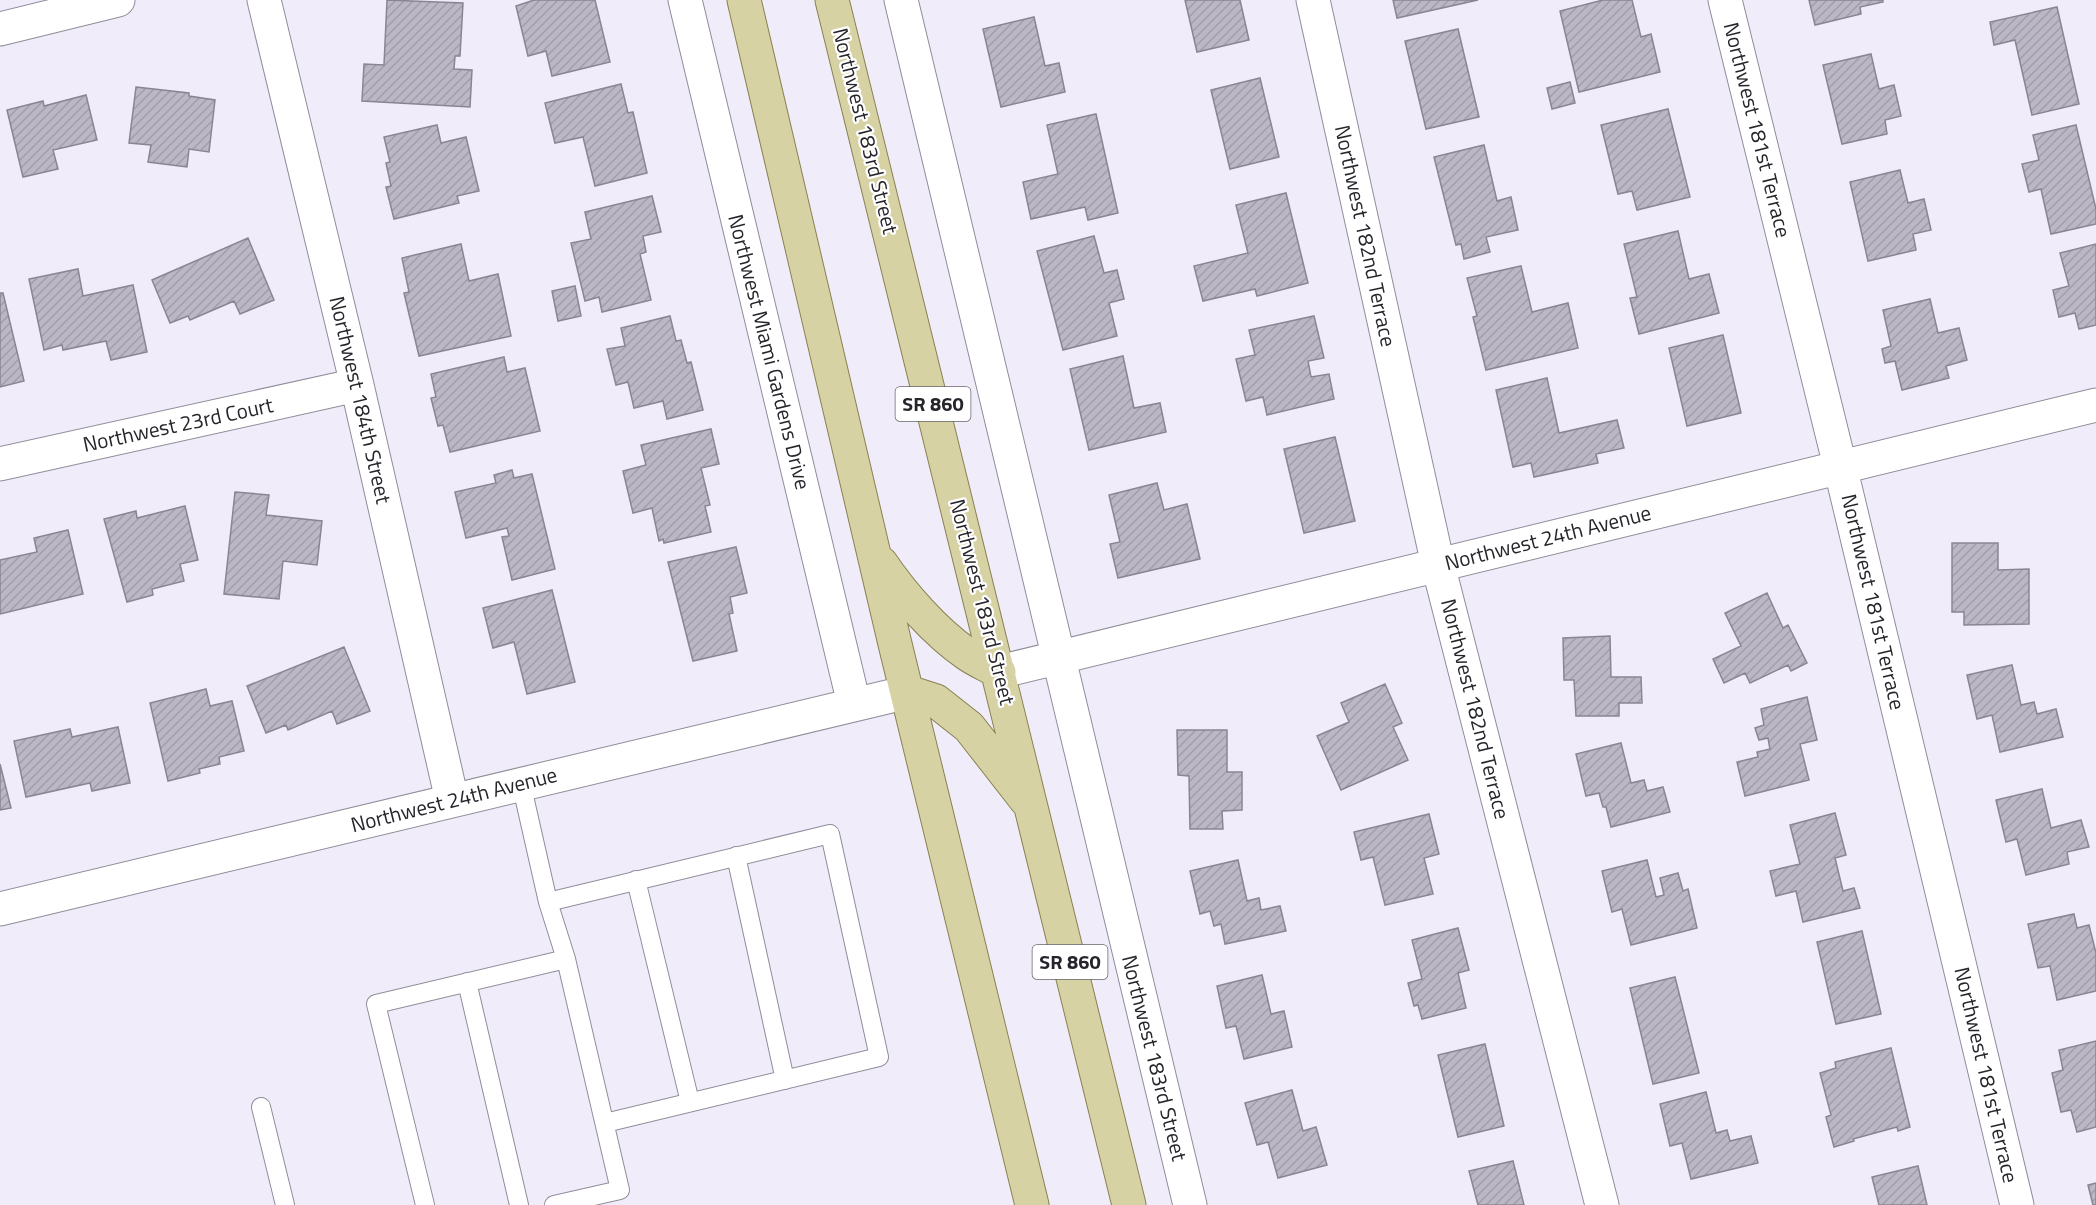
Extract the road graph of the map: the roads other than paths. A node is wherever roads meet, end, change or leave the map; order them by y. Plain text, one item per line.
1 (118, 0) edge
2 (264, 0) edge
3 (685, 0) edge
4 (744, 0) edge
5 (832, 0) edge
6 (901, 0) edge
7 (1313, 0) edge
8 (1725, 0) edge
9 (0, 29) edge
10 (357, 385) junction
11 (2096, 405) edge
12 (0, 464) edge
13 (1840, 466) junction
14 (873, 551) junction
15 (1438, 565) junction
16 (1059, 658) junction
17 (999, 672) junction
18 (908, 692) junction
19 (855, 704) junction
20 (521, 783) junction
21 (452, 800) junction
22 (1032, 808) junction
23 (736, 856) junction
24 (636, 880) junction
25 (548, 902) junction
26 (0, 909) edge
27 (566, 959) junction
28 (467, 982) junction
29 (785, 1080) junction
30 (690, 1102) junction
31 (261, 1107) dead end
32 (605, 1123) junction
33 (285, 1205) edge
34 (425, 1205) edge
35 (519, 1205) edge
36 (554, 1205) edge
37 (1032, 1205) edge
38 (1129, 1205) edge
39 (1190, 1205) edge
40 (1602, 1205) edge
41 (2018, 1205) edge

1 - 9 street
2 - 10 street, Northwest 184th Street
3 - 19 street, Northwest Miami Gardens Drive
4 - 14 main road
5 - 17 main road, Northwest 183rd Street / SR 860
6 - 16 street, Northwest 183rd Street
7 - 15 street, Northwest 182nd Terrace
8 - 13 street, Northwest 181st Terrace
10 - 12 street, Northwest 23rd Court
10 - 21 street, Northwest 184th Street
11 - 13 street, Northwest 24th Avenue
13 - 15 street, Northwest 24th Avenue
13 - 41 street, Northwest 181st Terrace
14 - 17 main road
14 - 18 main road
15 - 16 street, Northwest 24th Avenue
15 - 40 street, Northwest 182nd Terrace
16 - 17 street, Northwest 24th Avenue
16 - 39 street, Northwest 183rd Street
17 - 22 main road, Northwest 183rd Street / SR 860
18 - 19 street, Northwest 24th Avenue
18 - 22 main road
18 - 37 main road
19 - 20 street, Northwest 24th Avenue
20 - 21 street, Northwest 24th Avenue
20 - 25 lane
21 - 26 street, Northwest 24th Avenue
22 - 38 main road, Northwest 183rd Street / SR 860
23 - 24 lane
23 - 29 lane
23 - 29 lane
24 - 25 lane
24 - 30 lane
25 - 27 lane
27 - 28 lane
27 - 32 lane
28 - 34 lane
28 - 35 lane
29 - 30 lane
30 - 32 lane
31 - 33 lane
32 - 36 lane

